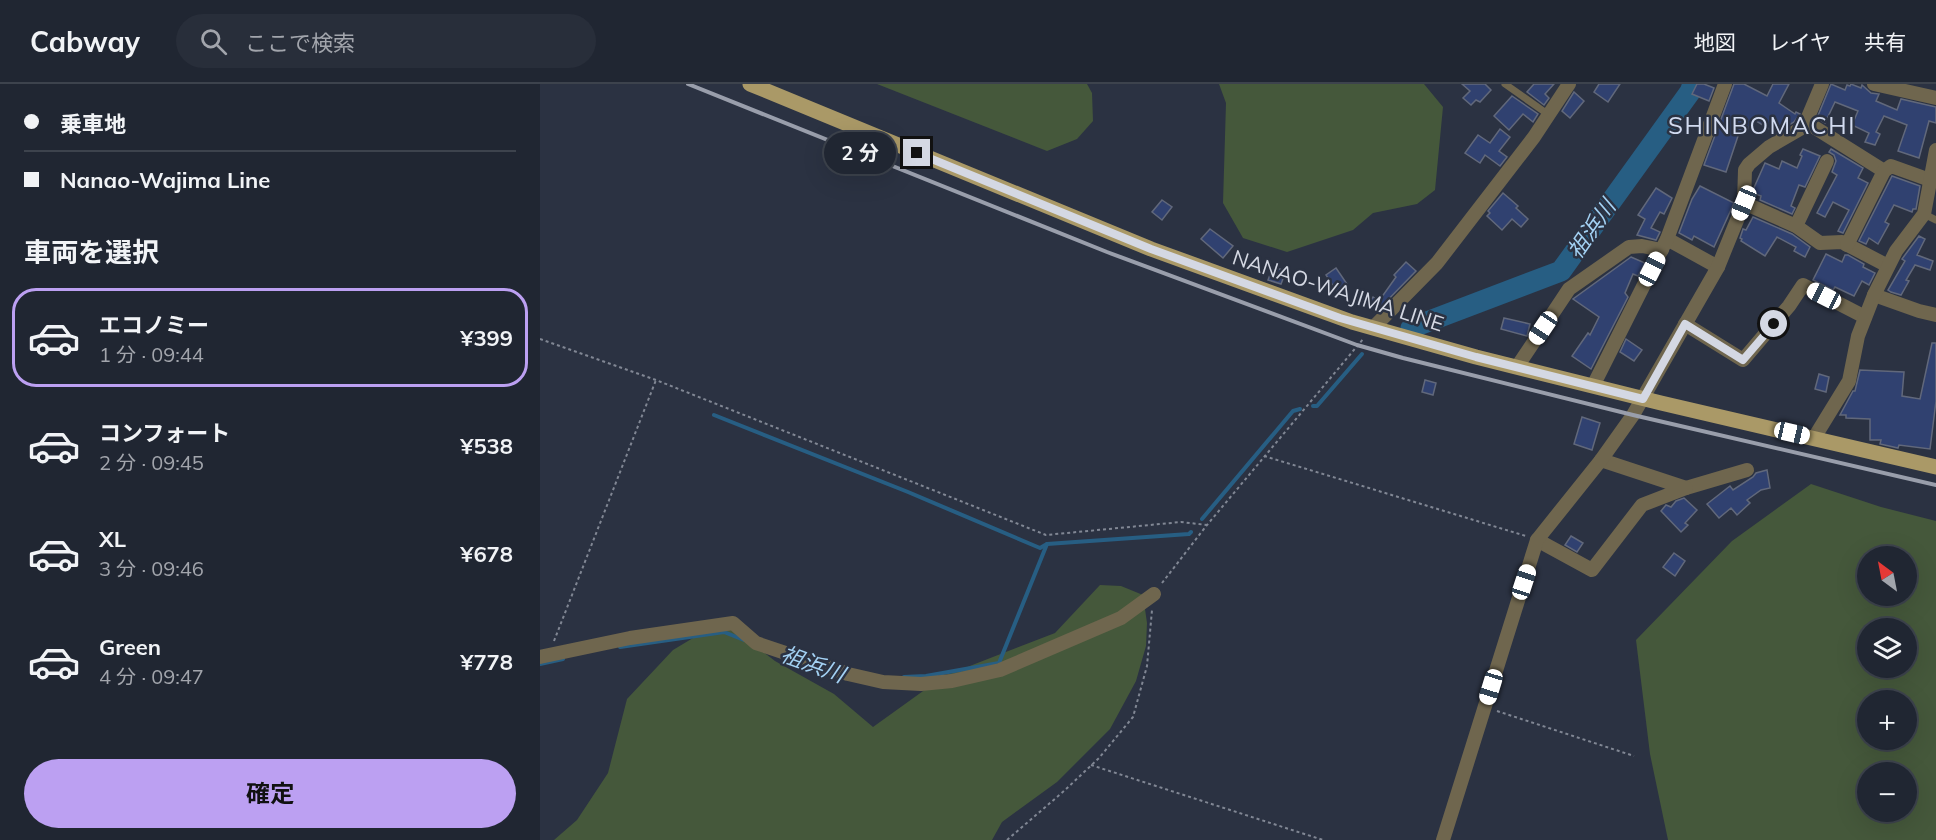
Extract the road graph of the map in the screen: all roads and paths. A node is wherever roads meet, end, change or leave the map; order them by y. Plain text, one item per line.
1 (750, 84) edge
2 (1505, 84) edge
3 (1569, 84) edge
4 (1725, 84) edge
5 (1822, 84) edge
6 (1874, 84) edge
7 (1936, 98) edge
8 (1549, 115) junction
9 (1806, 122) junction
10 (1936, 150) edge
11 (1827, 161) dead end
12 (1884, 171) junction
13 (1930, 180) junction
14 (1744, 203) junction
15 (1930, 217) edge
16 (1796, 226) junction
17 (1664, 244) junction
18 (1847, 245) junction
19 (1888, 266) junction
20 (1718, 267) junction
21 (1874, 295) junction
22 (1936, 315) edge
23 (1865, 317) junction
24 (1685, 324) junction
25 (1373, 328) junction
26 (540, 339) edge
27 (1517, 367) junction
28 (656, 380) junction
29 (1593, 386) junction
30 (1643, 399) junction
31 (1814, 438) junction
32 (1264, 456) junction
33 (1601, 460) junction
34 (1936, 467) edge
35 (1747, 470) dead end
36 (1686, 488) junction
37 (1207, 525) junction
38 (1537, 540) junction
39 (1154, 594) junction
40 (544, 656) edge
41 (1485, 707) junction
42 (1634, 756) dead end
43 (1091, 765) junction
44 (1007, 840) edge
45 (1323, 840) edge
46 (1443, 840) edge

1 - 25 main road, NANAO-WAJIMA LINE
2 - 8 lane
3 - 8 street
4 - 17 street
5 - 9 street
6 - 7 street
8 - 25 street
9 - 12 street
9 - 14 street
10 - 13 street
11 - 16 street
12 - 13 street
12 - 18 street
13 - 15 street
14 - 16 street
14 - 20 street
15 - 19 street
16 - 18 street
17 - 20 street
17 - 27 street
17 - 29 street
18 - 19 street
19 - 21 street
20 - 24 street
21 - 22 street
21 - 23 street
23 - 24 street
23 - 31 street
24 - 30 street
25 - 27 main road, NANAO-WAJIMA LINE
25 - 32 path
26 - 28 path
27 - 29 main road, NANAO-WAJIMA LINE
28 - 37 path
28 - 40 path
29 - 30 main road, NANAO-WAJIMA LINE
30 - 31 main road, NANAO-WAJIMA LINE
30 - 33 street
31 - 34 main road, NANAO-WAJIMA LINE
32 - 37 path
32 - 38 path
33 - 36 street
33 - 38 street
35 - 36 street
36 - 38 street
37 - 39 path
38 - 41 street
39 - 40 street
39 - 43 path
41 - 42 path
41 - 46 street
43 - 44 path
43 - 45 path

